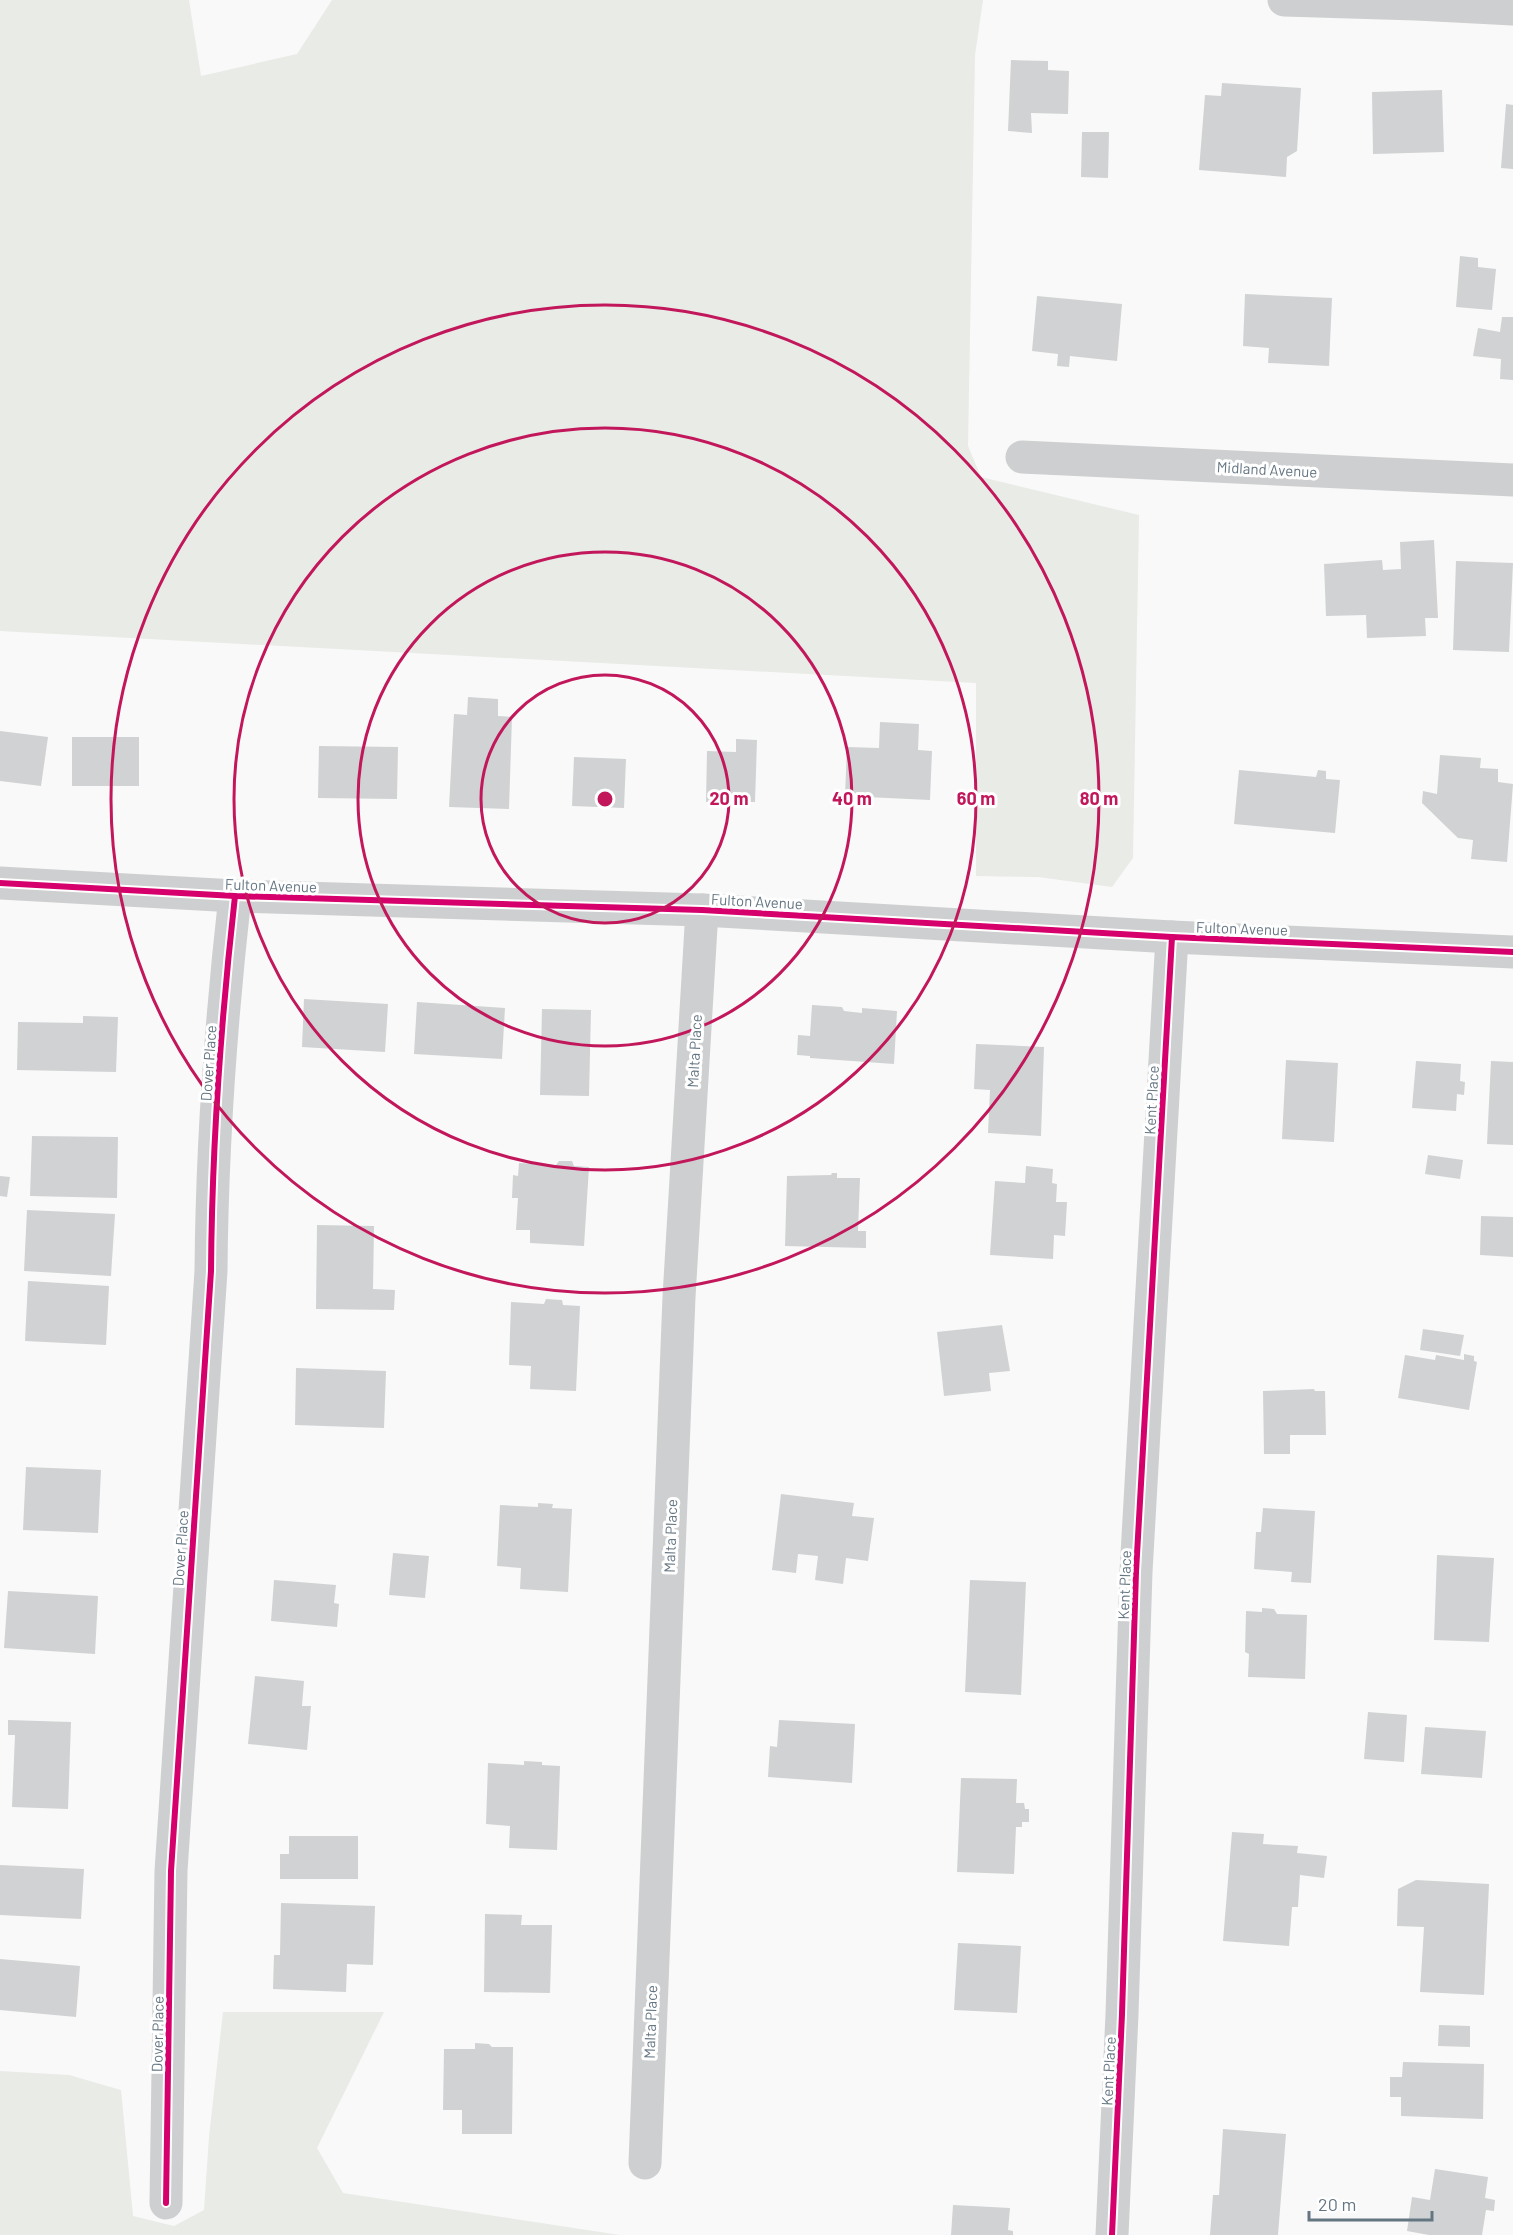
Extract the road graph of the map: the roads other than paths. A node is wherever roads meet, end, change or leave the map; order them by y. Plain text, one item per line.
1 (1284, 0) edge
2 (1513, 9) edge
3 (1022, 458) dead end
4 (1513, 480) edge
5 (0, 883) edge
6 (235, 896) junction
7 (702, 910) junction
8 (1172, 937) junction
9 (1513, 952) edge
10 (645, 2163) dead end
11 (166, 2203) dead end
12 (1112, 2235) edge

1 - 2 street
3 - 4 street, Midland Avenue
5 - 6 street, Fulton Avenue
6 - 7 street, Fulton Avenue
6 - 11 street, Dover Place
7 - 8 street, Fulton Avenue
7 - 10 street, Malta Place
8 - 9 street, Fulton Avenue
8 - 12 street, Kent Place

